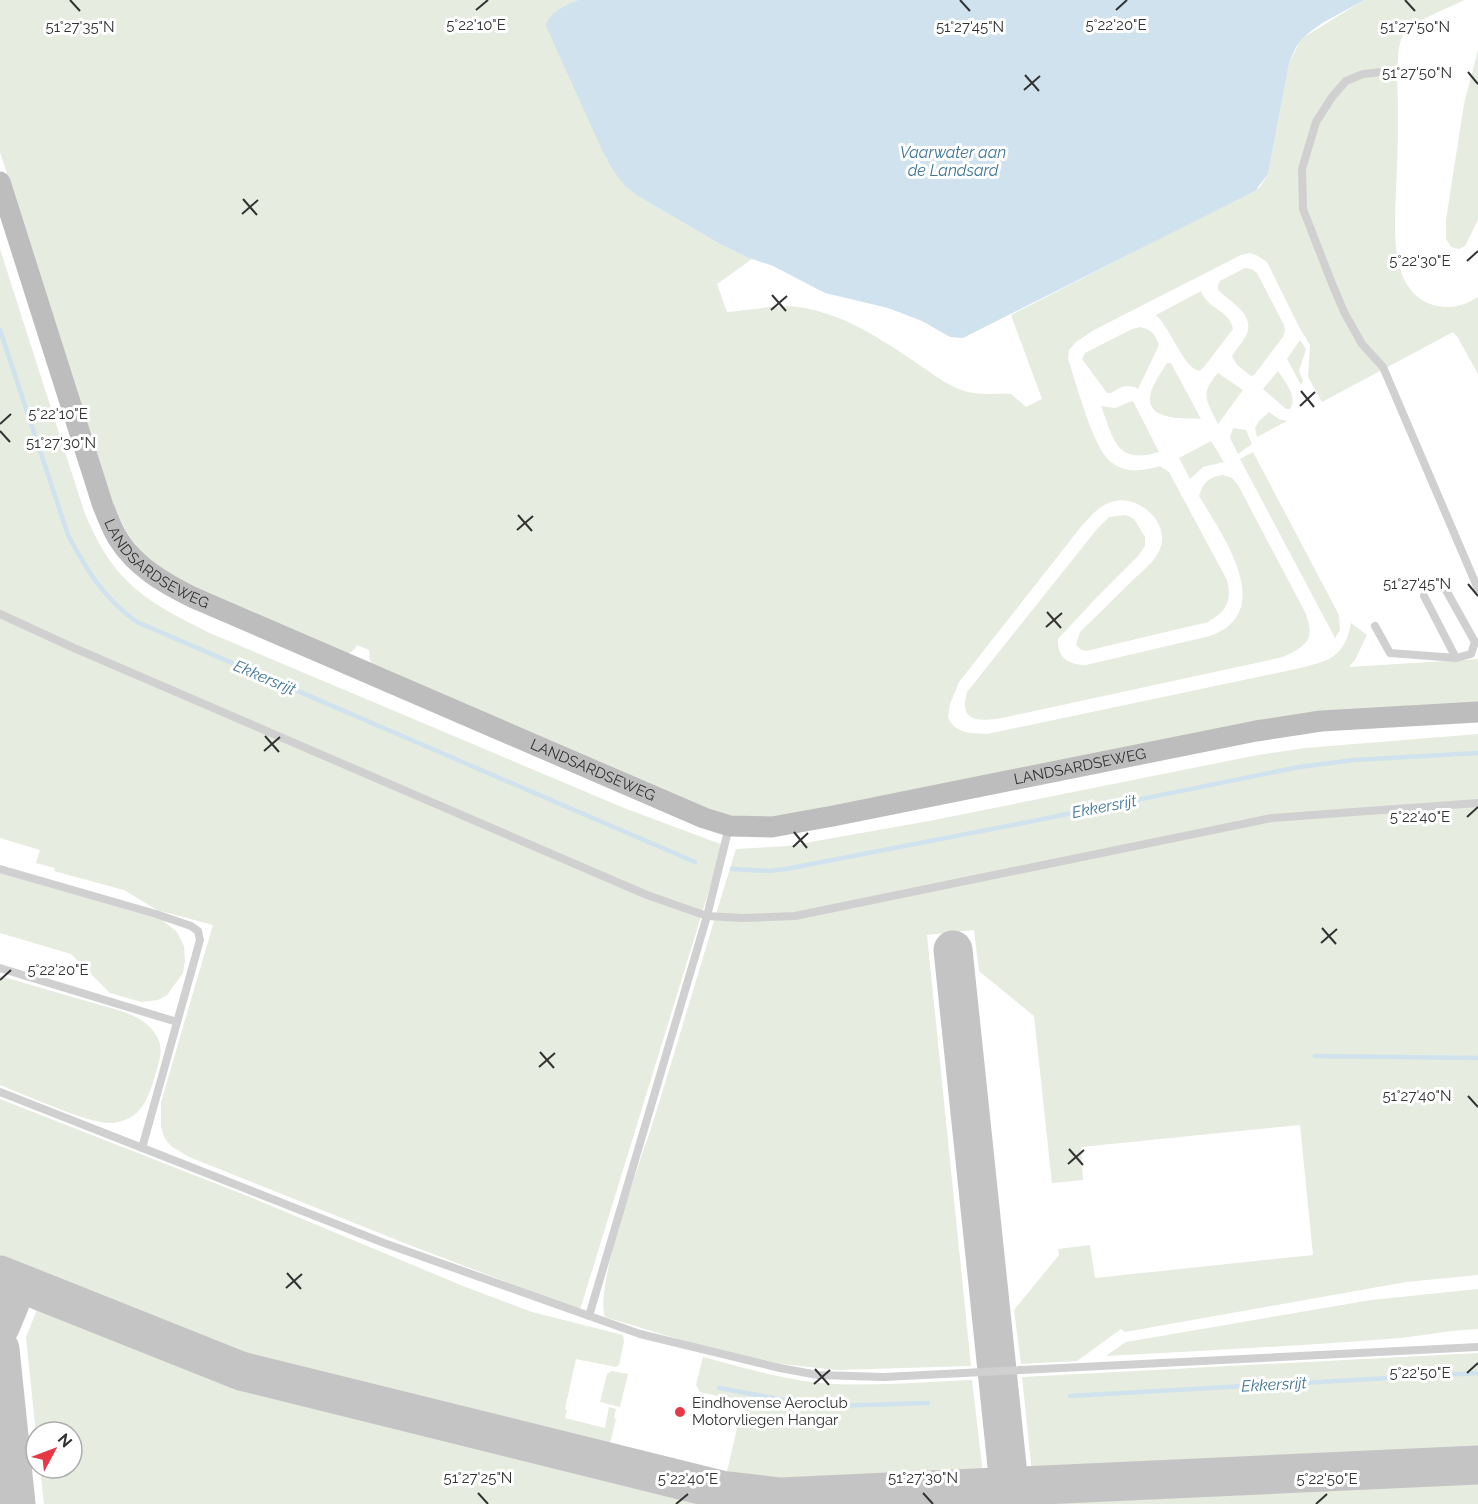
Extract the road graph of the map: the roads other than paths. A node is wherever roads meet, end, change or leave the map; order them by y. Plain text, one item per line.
1 (1382, 72) dead end
2 (0, 182) edge
3 (1442, 583) dead end
4 (1478, 589) edge
5 (1424, 596) dead end
6 (0, 614) edge
7 (1375, 626) dead end
8 (1456, 658) junction
9 (1478, 712) edge
10 (1478, 803) edge
11 (730, 826) junction
12 (0, 869) edge
13 (707, 916) junction
14 (0, 968) edge
15 (177, 1022) junction
16 (0, 1092) edge
17 (142, 1148) junction
18 (589, 1316) junction
19 (1478, 1347) edge

1 - 4 lane
2 - 11 street, LANDSARDSEWEG
3 - 8 lane
5 - 8 lane
6 - 13 lane
7 - 8 lane
9 - 11 street, LANDSARDSEWEG
10 - 13 lane
11 - 13 lane
12 - 15 lane
13 - 18 lane
14 - 15 lane
15 - 17 lane
16 - 17 lane
17 - 18 lane
18 - 19 lane

